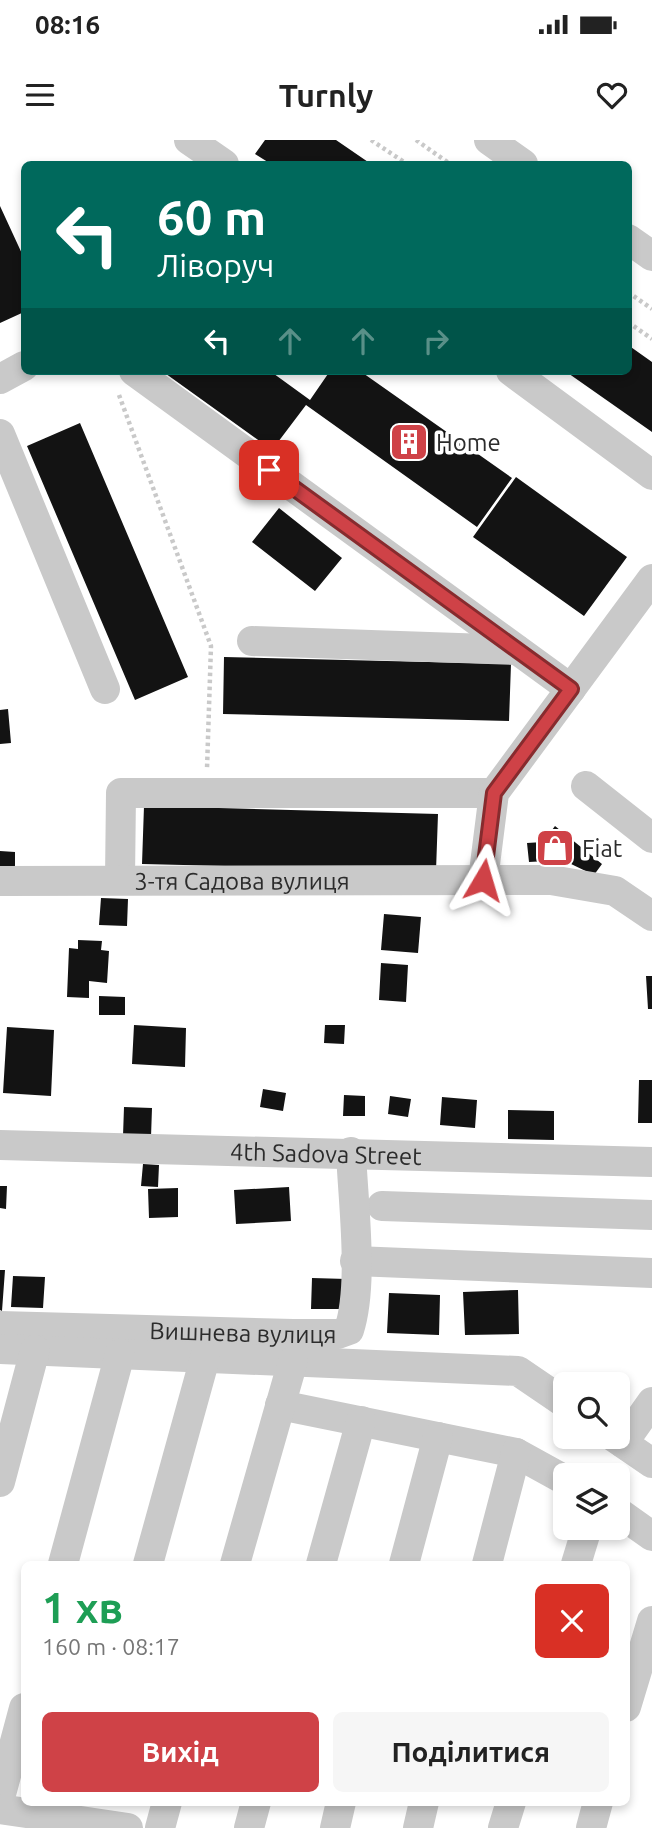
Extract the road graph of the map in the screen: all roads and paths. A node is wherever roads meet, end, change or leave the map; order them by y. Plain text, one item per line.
1 (371, 140) edge
2 (416, 140) edge
3 (489, 140) edge
4 (402, 161) edge
5 (446, 161) edge
6 (519, 161) edge
7 (632, 242) edge
8 (652, 256) edge
9 (632, 295) edge
10 (652, 309) edge
11 (632, 325) edge
12 (652, 340) edge
13 (21, 368) edge
14 (516, 375) edge
15 (124, 378) edge
16 (0, 379) edge
17 (0, 434) edge
18 (652, 475) edge
19 (652, 579) edge
20 (252, 641) dead end
21 (517, 650) junction
22 (105, 689) dead end
23 (571, 689) junction
24 (586, 786) dead end
25 (494, 793) junction
26 (206, 794) junction
27 (652, 838) edge
28 (120, 879) junction
29 (483, 880) junction
30 (0, 881) edge
31 (652, 916) edge
32 (0, 1145) edge
33 (351, 1152) junction
34 (652, 1162) edge
35 (382, 1206) dead end
36 (652, 1216) edge
37 (355, 1261) junction
38 (652, 1273) edge
39 (0, 1326) edge
40 (0, 1349) edge
41 (34, 1350) junction
42 (120, 1354) junction
43 (205, 1358) junction
44 (293, 1362) junction
45 (553, 1395) edge
46 (652, 1402) edge
47 (280, 1405) junction
48 (361, 1422) junction
49 (630, 1427) edge
50 (438, 1437) junction
51 (630, 1448) edge
52 (516, 1453) junction
53 (652, 1463) edge
54 (553, 1473) edge
55 (0, 1482) edge
56 (630, 1520) edge
57 (652, 1536) edge
58 (583, 1540) edge
59 (64, 1561) edge
60 (149, 1561) edge
61 (236, 1561) edge
62 (322, 1561) edge
63 (405, 1561) edge
64 (488, 1561) edge
65 (577, 1561) edge
66 (652, 1621) edge
67 (630, 1694) edge
68 (21, 1719) edge
69 (0, 1798) edge
70 (166, 1806) edge
71 (255, 1806) edge
72 (340, 1806) edge
73 (423, 1806) edge
74 (509, 1806) edge
75 (597, 1806) edge
76 (0, 1809) edge
77 (80, 1812) edge
78 (128, 1828) edge
79 (160, 1828) edge
80 (249, 1828) edge
81 (335, 1828) edge
82 (418, 1828) edge
83 (503, 1828) edge
84 (591, 1828) edge

1 - 4 path
2 - 5 path
3 - 6 street
7 - 8 street
9 - 10 path
11 - 12 path
13 - 16 street
14 - 18 street
15 - 21 street
15 - 26 path
17 - 22 street
19 - 23 street
20 - 21 street
21 - 23 street
23 - 25 street
24 - 27 street
25 - 26 street
25 - 29 street
26 - 28 street
28 - 29 street, 3-тя Садова вулиця
28 - 30 street, 3-тя Садова вулиця
29 - 31 street
32 - 33 street, 4th Sadova Street
33 - 34 street, 4th Sadova Street
33 - 37 street, Вишнева вулиця
35 - 36 street
37 - 38 street
37 - 39 street, Вишнева вулиця
40 - 41 street
41 - 42 street
41 - 55 street
42 - 43 street
42 - 59 street
43 - 44 street
43 - 60 street
44 - 45 street
44 - 47 street
46 - 49 street
47 - 48 street
47 - 61 street
48 - 50 street
48 - 62 street
50 - 52 street
50 - 63 street
51 - 53 street
52 - 54 street
52 - 64 street
56 - 57 street
58 - 65 street
66 - 67 street
68 - 69 street
70 - 79 street
71 - 80 street
72 - 81 street
73 - 82 street
74 - 83 street
75 - 84 street
76 - 77 street
77 - 78 street

